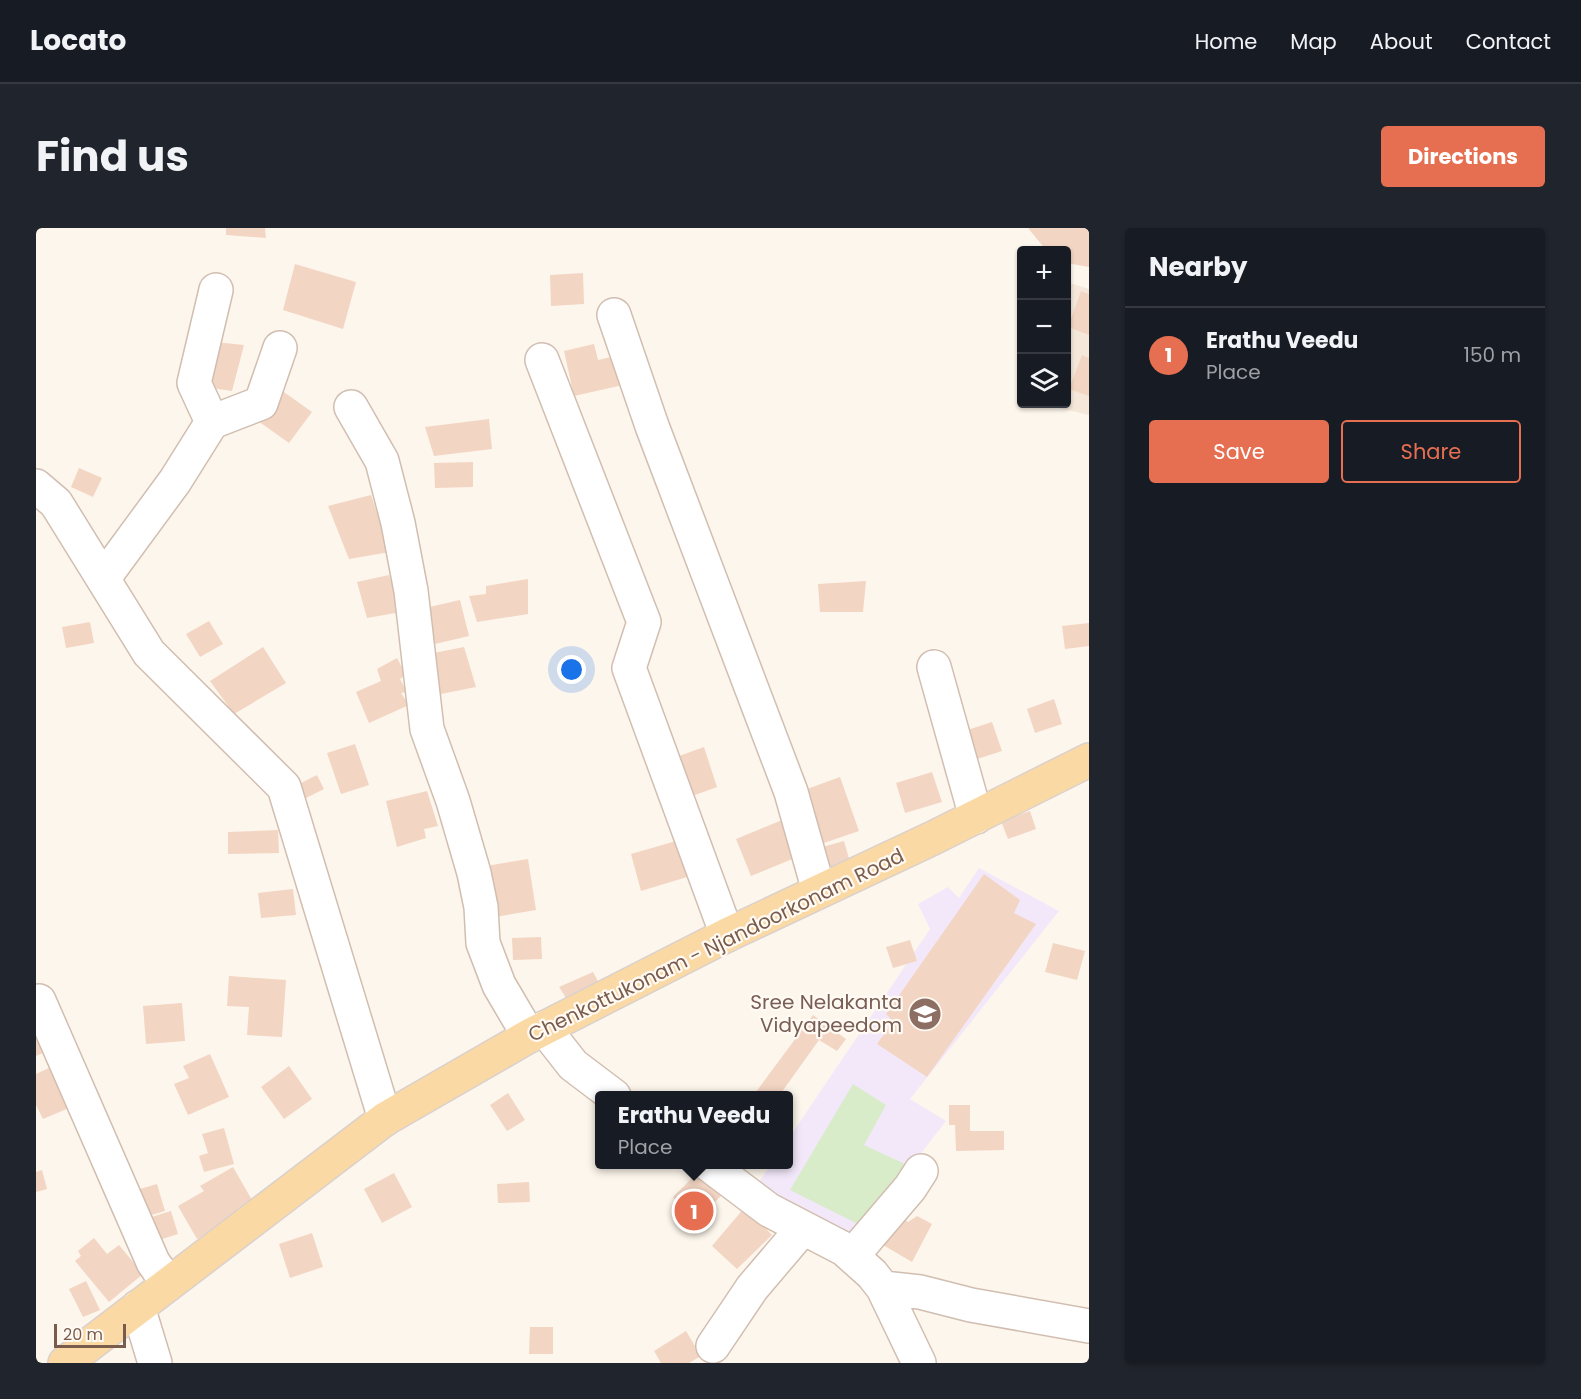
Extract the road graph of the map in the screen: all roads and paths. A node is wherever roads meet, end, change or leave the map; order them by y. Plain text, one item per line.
1 (216, 290) dead end
2 (614, 315) dead end
3 (280, 348) dead end
4 (542, 360) dead end
5 (351, 407) dead end
6 (212, 422) junction
7 (36, 486) edge
8 (102, 579) junction
9 (934, 667) dead end
10 (1089, 760) edge
11 (976, 817) junction
12 (819, 891) junction
13 (727, 935) junction
14 (39, 1000) dead end
15 (537, 1032) junction
16 (609, 1091) edge
17 (386, 1119) junction
18 (715, 1169) edge
19 (921, 1171) dead end
20 (803, 1228) junction
21 (852, 1256) junction
22 (168, 1284) junction
23 (883, 1288) junction
24 (138, 1307) junction
25 (1089, 1326) edge
26 (713, 1346) dead end
27 (65, 1363) edge
28 (155, 1363) edge
29 (919, 1363) edge

1 - 6 street
2 - 12 street
3 - 6 street
4 - 13 street
5 - 15 street
6 - 8 street
7 - 8 street
8 - 17 street
9 - 11 street
10 - 11 main road, Chenkottukonam - Njandoorkonam Road
11 - 12 main road, Chenkottukonam - Njandoorkonam Road
12 - 13 main road, Chenkottukonam - Njandoorkonam Road
13 - 15 main road, Chenkottukonam - Njandoorkonam Road
14 - 22 street
15 - 16 street
15 - 17 main road, Chenkottukonam - Njandoorkonam Road
17 - 22 main road, Chenkottukonam - Njandoorkonam Road
18 - 20 street
19 - 21 street
20 - 21 street
20 - 26 street
21 - 23 street
22 - 24 main road, Chenkottukonam - Njandoorkonam Road
23 - 25 street
23 - 29 street
24 - 27 main road, Chenkottukonam - Njandoorkonam Road
24 - 28 street

